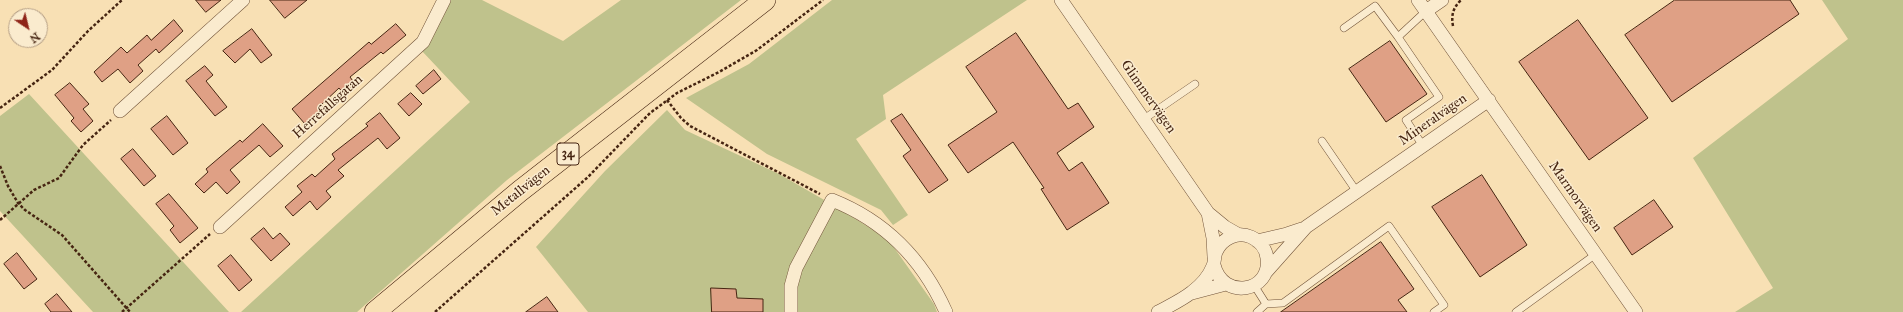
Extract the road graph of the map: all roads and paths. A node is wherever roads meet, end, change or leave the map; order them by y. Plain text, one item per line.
1 (122, 0) edge
2 (244, 0) edge
3 (444, 0) edge
4 (765, 0) edge
5 (823, 0) edge
6 (1061, 0) edge
7 (1418, 0) edge
8 (1442, 0) edge
9 (1461, 0) edge
10 (1426, 11) junction
11 (1344, 28) dead end
12 (1398, 37) junction
13 (1447, 40) junction
14 (1195, 84) dead end
15 (667, 100) junction
16 (1489, 100) junction
17 (0, 108) edge
18 (120, 111) joint
19 (1144, 119) junction
20 (1322, 141) dead end
21 (1423, 146) junction
22 (0, 166) edge
23 (1357, 192) junction
24 (832, 200) junction
25 (18, 204) junction
26 (1208, 214) junction
27 (0, 220) edge
28 (220, 227) joint
29 (1306, 227) junction
30 (1239, 235) junction
31 (1258, 240) junction
32 (1596, 254) junction
33 (1214, 261) junction
34 (1266, 272) junction
35 (1226, 284) junction
36 (1254, 285) junction
37 (1192, 292) junction
38 (1266, 304) junction
39 (126, 309) junction
40 (122, 312) edge
41 (130, 312) edge
42 (375, 312) edge
43 (435, 312) edge
44 (791, 312) edge
45 (946, 312) edge
46 (1158, 312) edge
47 (1257, 312) edge
48 (1434, 312) edge
49 (1516, 312) edge
50 (1636, 312) edge

1 - 17 path
2 - 18 street
3 - 28 street, Herrefallsgatan
4 - 42 main road, Metallvägen / 34
5 - 15 path
6 - 19 street, Glimmervägen
7 - 10 street, Mineralvägen
8 - 10 street
9 - 13 path
10 - 12 lane
10 - 13 street, Mineralvägen
11 - 12 lane
12 - 21 lane
13 - 16 street, Mineralvägen
14 - 19 lane
15 - 24 path
15 - 43 path
16 - 21 street, Mineralvägen
16 - 32 street, Marmorvägen
18 - 25 path
19 - 26 street, Glimmervägen
20 - 23 lane
21 - 23 street, Mineralvägen
22 - 25 path
23 - 29 street, Mineralvägen
24 - 44 street
24 - 45 street
25 - 27 path
25 - 39 path
26 - 30 street, Glimmervägen
26 - 33 street, Glimmervägen
28 - 39 path
29 - 31 street, Mineralvägen
29 - 34 street, Mineralvägen
30 - 31 street, Glimmervägen
30 - 33 street
31 - 34 street
32 - 49 lane
32 - 50 street, Marmorvägen
33 - 35 street, Glimmervägen
33 - 37 street
34 - 36 street
35 - 36 street
35 - 37 street
36 - 38 lane
37 - 46 street
38 - 47 lane
38 - 48 lane
39 - 40 path
39 - 41 path

